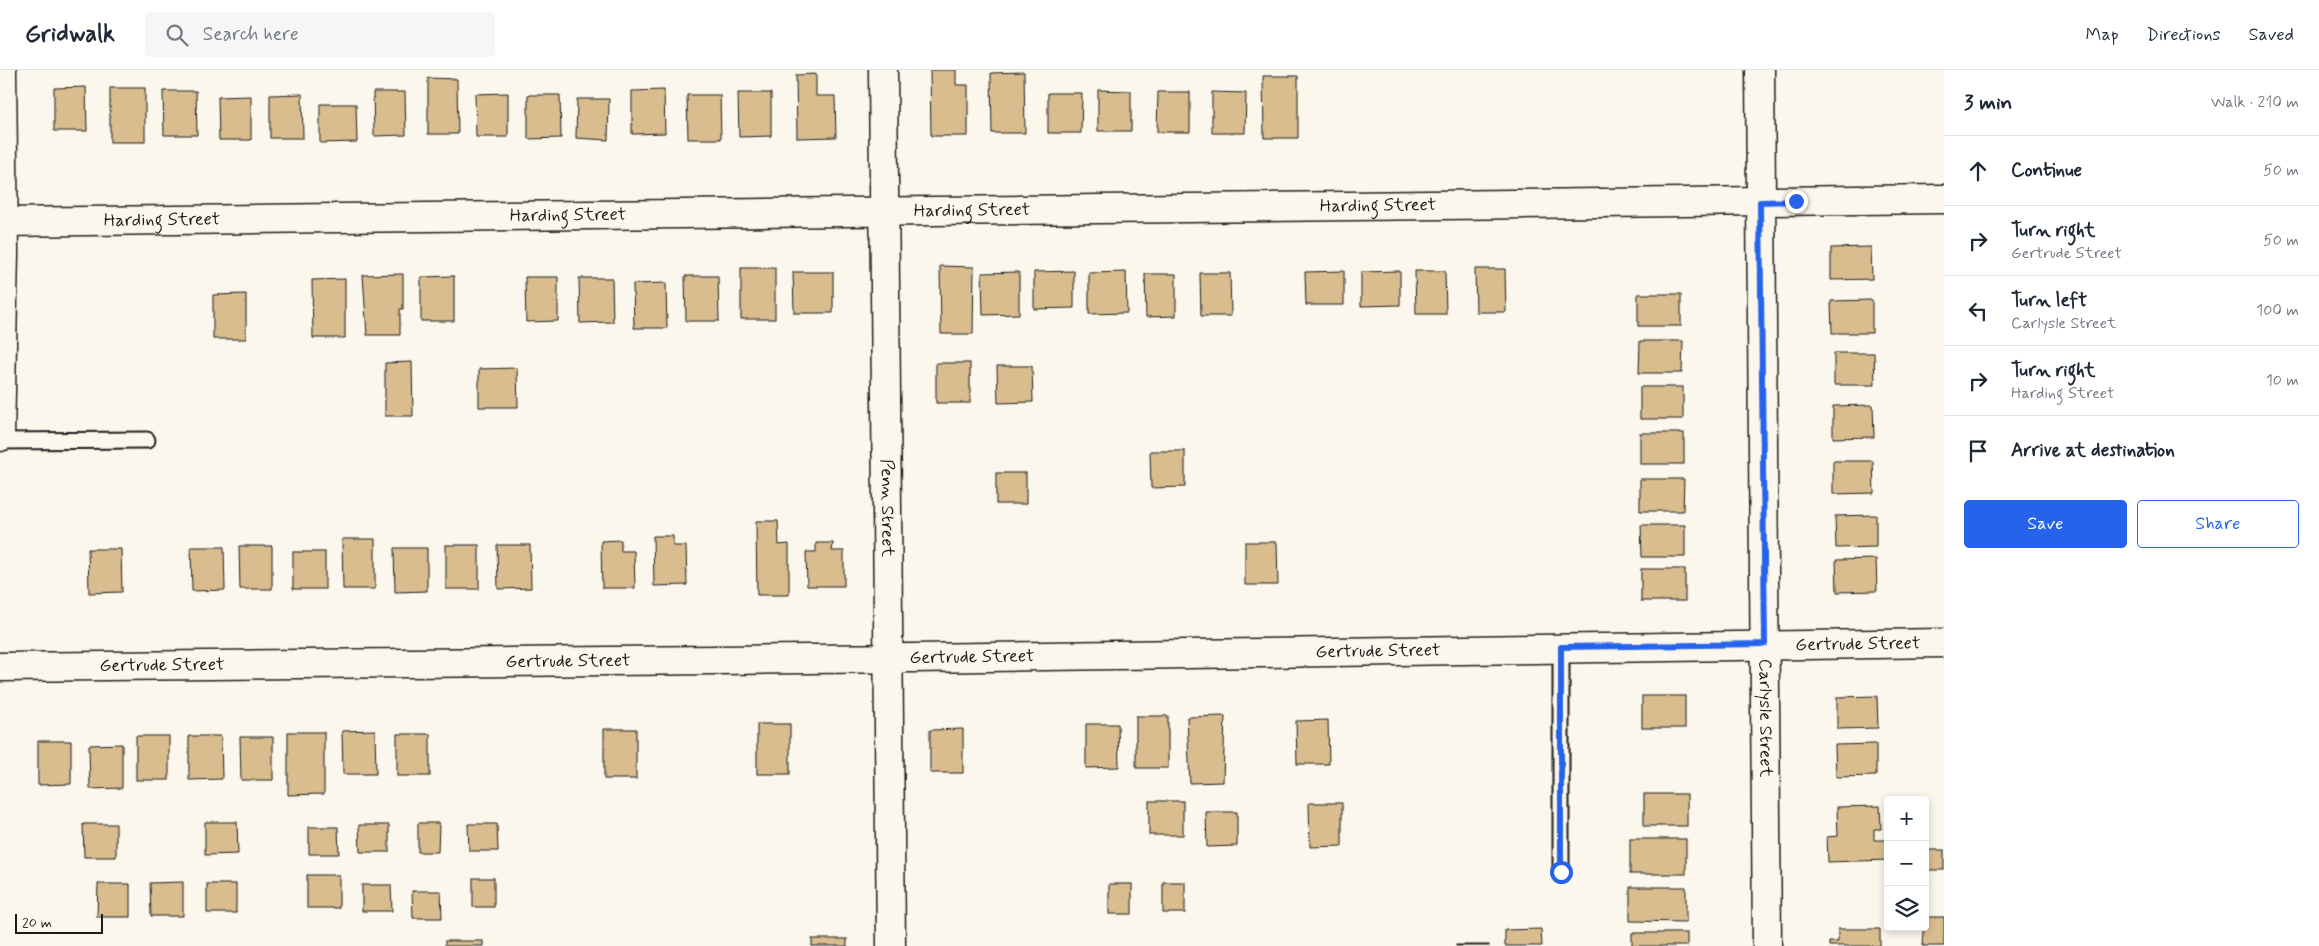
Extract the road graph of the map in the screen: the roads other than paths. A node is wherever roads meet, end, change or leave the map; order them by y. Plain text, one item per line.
1 (2, 70) edge
2 (884, 70) edge
3 (1760, 70) edge
4 (1944, 199) edge
5 (1760, 202) junction
6 (886, 212) junction
7 (2, 222) edge
8 (0, 437) edge
9 (147, 440) dead end
10 (0, 441) edge
11 (1944, 643) edge
12 (1765, 644) junction
13 (1561, 647) junction
14 (890, 658) junction
15 (0, 668) edge
16 (1561, 872) dead end
17 (891, 946) edge
18 (1767, 946) edge

1 - 7 street
2 - 6 street, Penn Street
3 - 5 street, Carlysle Street
4 - 5 street, Harding Street
5 - 6 street, Harding Street
5 - 12 street, Carlysle Street
6 - 7 street, Harding Street
6 - 14 street, Penn Street
7 - 8 street
9 - 10 lane
11 - 12 street, Gertrude Street
12 - 13 street, Gertrude Street
12 - 18 street, Carlysle Street
13 - 14 street, Gertrude Street
13 - 16 lane
14 - 15 street, Gertrude Street
14 - 17 street, Penn Street

